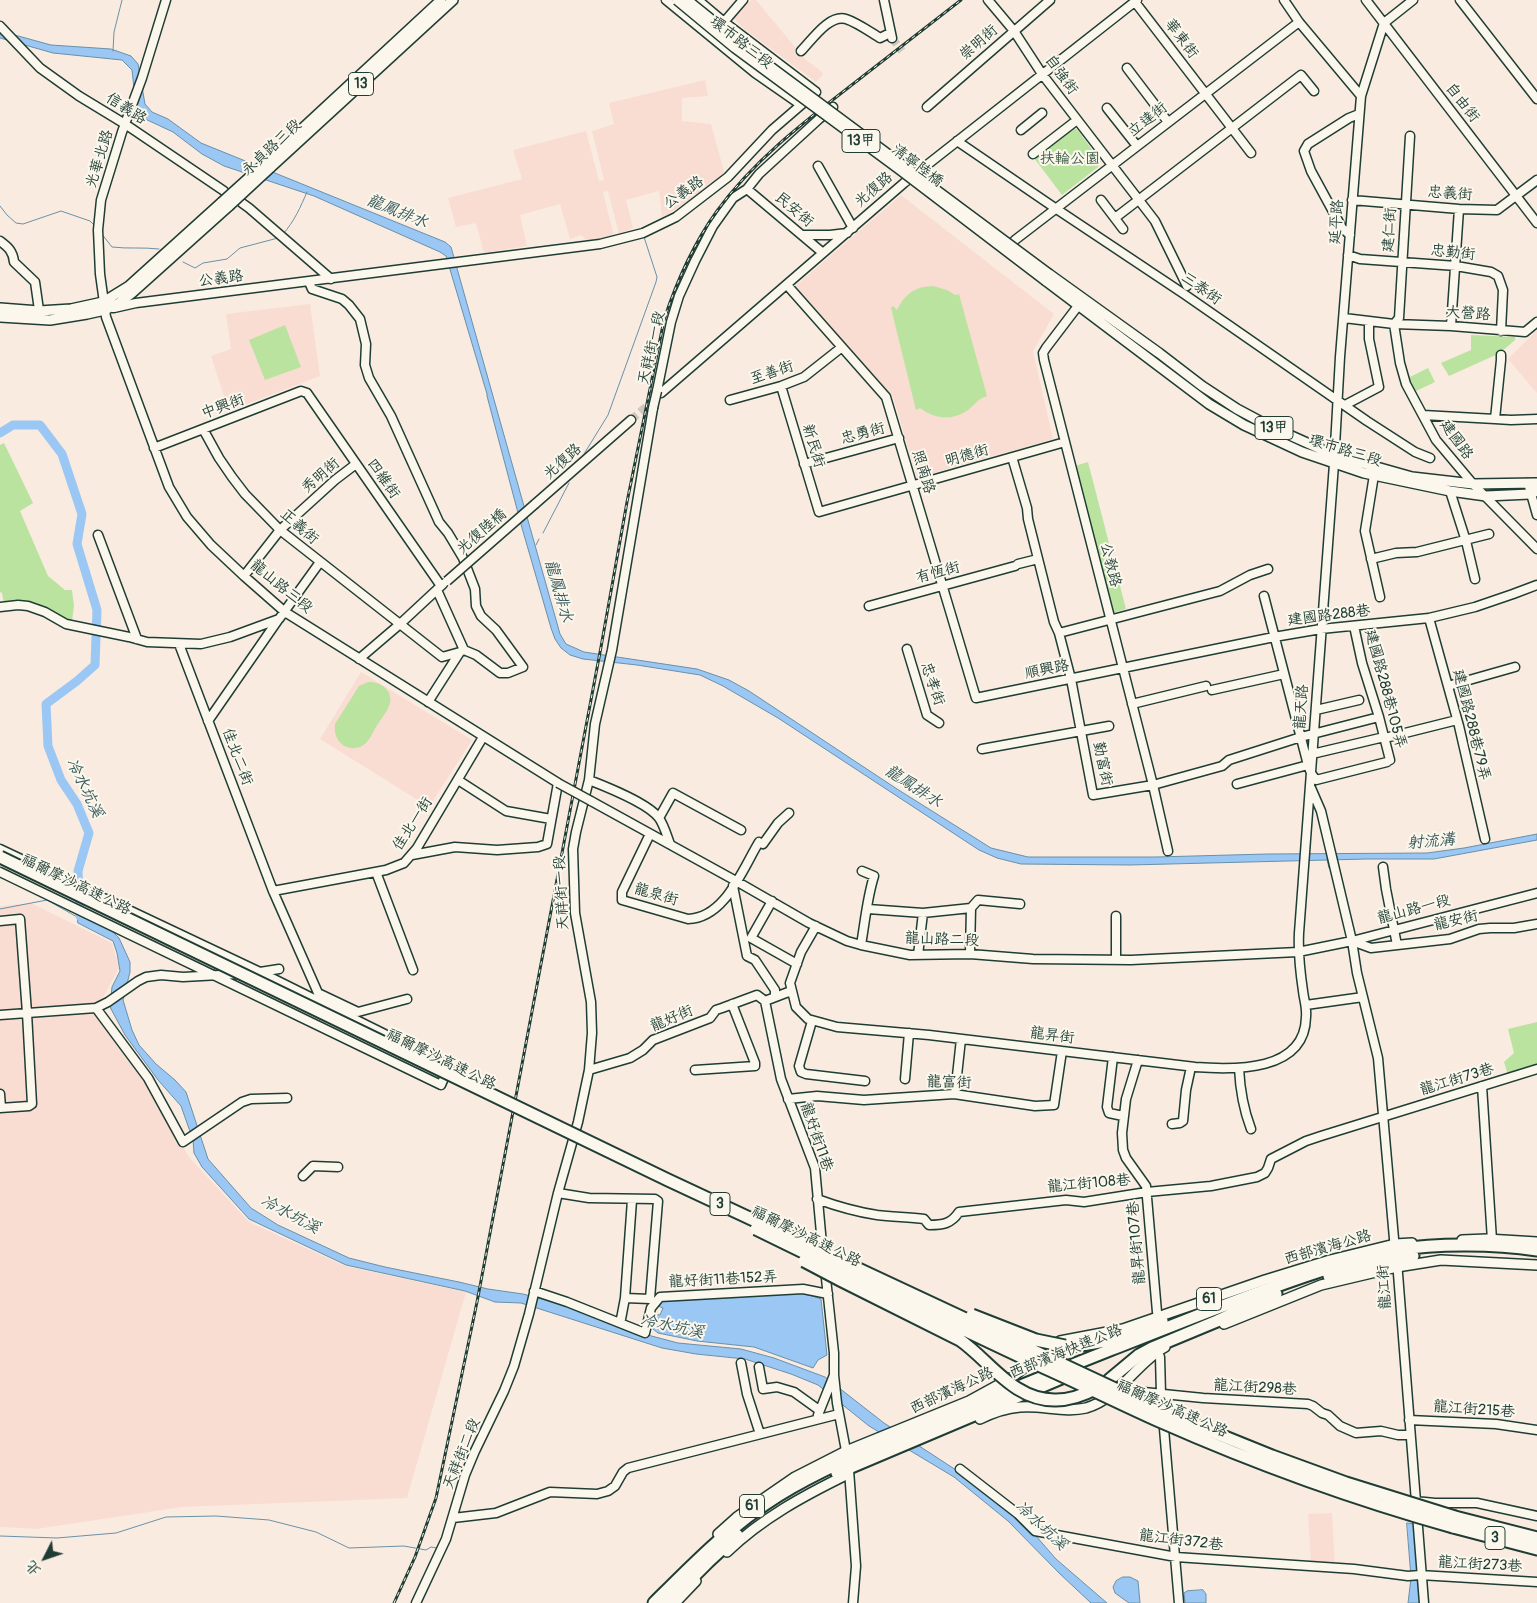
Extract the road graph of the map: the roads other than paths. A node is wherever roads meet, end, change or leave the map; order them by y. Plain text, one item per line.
1 (166, 0) edge
2 (441, 0) edge
3 (453, 0) edge
4 (666, 0) edge
5 (677, 0) edge
6 (687, 0) edge
7 (698, 0) edge
8 (743, 0) edge
9 (884, 0) edge
10 (988, 0) edge
11 (1050, 0) edge
12 (1284, 0) edge
13 (1366, 0) edge
14 (1413, 0) edge
15 (1460, 0) edge
16 (1136, 1) edge
17 (706, 7) junction
18 (724, 22) junction
19 (1299, 22) junction
20 (694, 23) junction
21 (1384, 23) junction
22 (0, 26) edge
23 (1014, 31) junction
24 (801, 51) dead end
25 (1128, 68) dead end
26 (1042, 74) junction
27 (1314, 91) dead end
28 (816, 92) joint
29 (1205, 94) junction
30 (1361, 96) junction
31 (1537, 98) edge
32 (801, 105) junction
33 (833, 107) dead end
34 (927, 107) dead end
35 (1107, 108) dead end
36 (1042, 113) dead end
37 (1359, 114) junction
38 (1077, 120) junction
39 (1168, 122) junction
40 (125, 124) junction
41 (1232, 128) junction
42 (1021, 130) dead end
43 (1410, 136) dead end
44 (957, 141) junction
45 (1137, 146) junction
46 (1251, 153) dead end
47 (1033, 154) dead end
48 (1112, 165) junction
49 (267, 166) junction
50 (818, 166) dead end
51 (1537, 180) edge
52 (747, 189) junction
53 (224, 191) dead end
54 (1516, 195) junction
55 (1101, 200) dead end
56 (1139, 200) junction
57 (1352, 200) junction
58 (242, 203) dead end
59 (1406, 204) junction
60 (1055, 208) junction
61 (1459, 209) junction
62 (1115, 218) junction
63 (1537, 223) edge
64 (1123, 229) dead end
65 (850, 230) junction
66 (802, 235) junction
67 (1350, 236) junction
68 (1015, 240) dead end
69 (0, 241) edge
70 (823, 253) junction
71 (1348, 255) junction
72 (1402, 262) junction
73 (1456, 266) junction
74 (1048, 277) junction
75 (331, 279) junction
76 (309, 282) junction
77 (787, 285) junction
78 (1187, 286) dead end
79 (1081, 302) junction
80 (104, 306) junction
81 (0, 308) edge
82 (40, 315) junction
83 (0, 317) edge
84 (1344, 318) junction
85 (1369, 321) junction
86 (1537, 322) edge
87 (1394, 324) junction
88 (1451, 326) junction
89 (1501, 331) junction
90 (842, 347) junction
91 (1501, 355) dead end
92 (781, 386) junction
93 (301, 391) joint
94 (659, 392) junction
95 (1337, 399) junction
96 (730, 400) dead end
97 (1345, 405) junction
98 (1423, 415) junction
99 (1495, 419) junction
100 (1537, 419) edge
101 (631, 420) tunnel mouth
102 (203, 429) junction
103 (899, 438) junction
104 (1065, 442) junction
105 (154, 448) junction
106 (1012, 457) junction
107 (1430, 458) dead end
108 (1334, 459) junction
109 (356, 464) junction
110 (804, 464) junction
111 (1374, 475) junction
112 (1532, 483) edge
113 (1473, 484) junction
114 (913, 486) junction
115 (1450, 491) junction
116 (1533, 493) edge
117 (1486, 496) junction
118 (535, 504) joint
119 (819, 512) joint
120 (1537, 515) edge
121 (280, 530) junction
122 (1489, 534) dead end
123 (98, 535) dead end
124 (1466, 541) junction
125 (1537, 549) edge
126 (1038, 559) junction
127 (1371, 559) junction
128 (320, 562) junction
129 (1268, 569) dead end
130 (244, 576) junction
131 (1476, 579) dead end
132 (442, 585) junction
133 (1537, 585) edge
134 (943, 586) junction
135 (1264, 596) dead end
136 (1380, 597) dead end
137 (869, 606) dead end
138 (0, 607) edge
139 (285, 612) junction
140 (1430, 618) junction
141 (279, 619) junction
142 (1110, 621) junction
143 (400, 624) junction
144 (1354, 626) junction
145 (1321, 629) junction
146 (1059, 634) junction
147 (1274, 637) junction
148 (133, 638) junction
149 (179, 644) junction
150 (906, 649) dead end
151 (462, 651) junction
152 (359, 658) junction
153 (1515, 668) dead end
154 (1122, 669) junction
155 (1284, 674) junction
156 (1071, 679) junction
157 (1448, 686) junction
158 (976, 698) joint
159 (1359, 700) dead end
160 (428, 702) junction
161 (1132, 704) junction
162 (1316, 710) junction
163 (1380, 717) junction
164 (1457, 720) junction
165 (208, 721) junction
166 (938, 723) dead end
167 (1109, 726) dead end
168 (1081, 731) junction
169 (1314, 734) junction
170 (483, 737) junction
171 (1301, 737) junction
172 (1382, 738) junction
173 (982, 749) dead end
174 (1312, 754) junction
175 (1308, 765) junction
176 (1313, 777) junction
177 (458, 780) junction
178 (589, 780) junction
179 (558, 783) junction
180 (1237, 784) dead end
181 (1153, 785) junction
182 (1311, 788) junction
183 (591, 801) joint
184 (789, 813) dead end
185 (659, 818) junction
186 (551, 819) junction
187 (741, 830) dead end
188 (650, 834) junction
189 (1485, 839) dead end
190 (670, 844) junction
191 (0, 849) edge
192 (1168, 851) dead end
193 (4, 855) edge
194 (412, 855) junction
195 (1384, 866) dead end
196 (0, 870) edge
197 (862, 871) dead end
198 (376, 872) junction
199 (735, 884) junction
200 (273, 891) junction
201 (1537, 893) edge
202 (105, 899) junction
203 (772, 901) junction
204 (1020, 904) dead end
205 (971, 908) junction
206 (868, 909) junction
207 (923, 913) junction
208 (1116, 916) dead end
209 (97, 919) junction
210 (0, 921) edge
211 (1537, 924) edge
212 (816, 926) junction
213 (1394, 930) junction
214 (1352, 941) junction
215 (861, 945) junction
216 (1397, 945) junction
217 (205, 946) junction
218 (1298, 952) junction
219 (970, 954) junction
220 (918, 955) junction
221 (1116, 960) junction
222 (797, 964) junction
223 (196, 967) junction
224 (279, 969) dead end
225 (413, 970) dead end
226 (260, 972) junction
227 (213, 975) junction
228 (791, 991) junction
229 (775, 997) junction
230 (1363, 997) junction
231 (407, 998) dead end
232 (315, 1000) junction
233 (765, 1001) junction
234 (732, 1004) junction
235 (1306, 1005) junction
236 (96, 1008) junction
237 (27, 1013) junction
238 (0, 1015) edge
239 (307, 1020) junction
240 (812, 1020) junction
241 (909, 1033) junction
242 (386, 1034) junction
243 (961, 1039) junction
244 (1062, 1051) junction
245 (378, 1054) junction
246 (1113, 1057) junction
247 (1138, 1060) junction
248 (1191, 1066) junction
249 (1239, 1068) junction
250 (1537, 1069) edge
251 (589, 1070) junction
252 (695, 1070) dead end
253 (905, 1079) dead end
254 (865, 1081) dead end
255 (1482, 1086) junction
256 (0, 1094) edge
257 (955, 1094) junction
258 (287, 1098) dead end
259 (788, 1099) junction
260 (0, 1108) edge
261 (1123, 1116) junction
262 (1384, 1117) junction
263 (1172, 1124) dead end
264 (1251, 1129) dead end
265 (338, 1167) dead end
266 (303, 1176) dead end
267 (668, 1180) junction
268 (1147, 1192) junction
269 (558, 1193) junction
270 (817, 1199) junction
271 (632, 1200) junction
272 (773, 1238) junction
273 (1492, 1240) junction
274 (1537, 1242) edge
275 (1537, 1250) edge
276 (1396, 1255) junction
277 (1537, 1257) edge
278 (1537, 1265) edge
279 (534, 1293) junction
280 (828, 1294) junction
281 (1277, 1294) junction
282 (625, 1298) junction
283 (1157, 1312) dead end
284 (621, 1319) dead end
285 (1039, 1354) junction
286 (1160, 1357) dead end
287 (741, 1363) dead end
288 (759, 1367) dead end
289 (834, 1378) junction
290 (1120, 1388) junction
291 (1161, 1394) junction
292 (820, 1410) junction
293 (839, 1414) junction
294 (816, 1419) junction
295 (1409, 1420) junction
296 (1537, 1430) edge
297 (760, 1434) junction
298 (917, 1434) junction
299 (1405, 1435) junction
300 (889, 1445) junction
301 (848, 1463) junction
302 (960, 1469) dead end
303 (1415, 1501) junction
304 (1537, 1516) edge
305 (453, 1518) junction
306 (1454, 1522) junction
307 (1537, 1538) edge
308 (1537, 1549) edge
309 (1176, 1557) junction
310 (1421, 1575) junction
311 (1537, 1582) edge
312 (416, 1603) edge
313 (647, 1603) edge
314 (654, 1603) edge
315 (667, 1603) edge
316 (675, 1603) edge
317 (853, 1603) edge
318 (1179, 1603) edge
319 (1424, 1603) edge

1 - 40 street, 光華北路
2 - 49 main road, 永貞路三段 / 13
3 - 49 main road, 永貞路三段 / 13
4 - 20 street, 環市路三段
5 - 74 main road, 清寧陸橋 / 13甲, bridge
6 - 74 main road, 清寧陸橋 / 13甲, bridge
7 - 17 street, 環市路三段
8 - 18 street
9 - 24 street
10 - 23 street, 自強街
11 - 23 street, 崇明街
12 - 19 street
13 - 21 street, 自由街
14 - 21 street
15 - 31 street
16 - 26 street, 光復路
16 - 29 street, 華東街
17 - 18 street, 環市路三段
17 - 20 street
18 - 28 street, 環市路三段
19 - 29 street, 立達街
19 - 30 street
20 - 32 street, 環市路三段
21 - 30 street, 延平路
21 - 54 street, 自由街
22 - 40 street, 信義路
23 - 26 street, 自強街
23 - 34 street, 崇明街
25 - 39 street
26 - 38 street, 自強街
26 - 44 street, 光復路
27 - 41 street
28 - 32 street, 公義路
29 - 39 street, 立達街
29 - 41 street, 華東街
30 - 37 street, 延平路
32 - 75 street, 公義路
33 - 52 street, 天祥街一段
35 - 45 street
36 - 42 street
37 - 57 street, 延平路
37 - 67 street
38 - 47 street
38 - 48 street, 自強街
39 - 45 street, 立達街
40 - 53 street, 信義路
40 - 80 street, 光華北路
41 - 46 street, 華東街
41 - 56 street
43 - 59 street, 建仁街
44 - 60 street, 三泰街
44 - 65 street, 光復路
45 - 48 street, 立達街
48 - 56 street, 自強街
48 - 60 street, 立達街
49 - 80 main road, 永貞路三段 / 13, bridge
50 - 65 street
51 - 54 street, 忠義街
52 - 66 street, 民安街
52 - 94 street, 天祥街一段
54 - 61 street, 忠義街
54 - 63 street, 自由街
55 - 62 street
56 - 62 street
56 - 78 street, 自強街
57 - 59 street, 忠義街
57 - 67 street, 延平路
58 - 75 street
59 - 61 street, 忠義街
59 - 72 street, 建仁街
60 - 68 street, 立達街
60 - 95 street, 三泰街
61 - 73 street
62 - 64 street
65 - 66 street
65 - 70 street, 光復路
66 - 70 street, 民安街
67 - 71 street, 延平路
69 - 82 street
70 - 77 street, 光復路
71 - 72 street, 忠勤街
71 - 84 street, 延平路
72 - 73 street, 忠勤街
72 - 87 street, 建仁街
73 - 88 street
73 - 89 street, 忠勤街
74 - 79 main road, 環市路三段 / 13甲
75 - 76 street, 公義路
76 - 80 street, 公義路
76 - 151 street
77 - 90 street, 照南路
77 - 94 street, 光復路
79 - 104 street, 公教路
79 - 108 main road, 環市路三段 / 13甲
80 - 82 main road, 公義路 / 13
80 - 105 street, 龍山路三段
81 - 82 main road, 公義路 / 13
82 - 83 main road, 公義路 / 13
84 - 85 street, 大營路
84 - 95 street, 延平路
85 - 87 street, 大營路
85 - 97 street
86 - 89 street, 大營路
87 - 88 street, 大營路
87 - 98 street, 建國路
88 - 89 street, 大營路
90 - 92 street, 至善街
90 - 103 street, 照南路
91 - 99 street
92 - 96 street, 至善街
92 - 110 street, 新民街
93 - 102 street, 中興街
93 - 109 street, 四維街
94 - 178 street, 天祥街一段, bridge
95 - 97 street, 三泰街
95 - 108 street, 延平路
97 - 107 street, 三泰街
98 - 99 street
98 - 113 street, 建國路
99 - 100 street
101 - 118 street, 光復路
102 - 105 street, 中興街
102 - 121 street, 正義街
103 - 110 street, 忠勇街
103 - 114 street, 照南路
104 - 106 street, 明德街
104 - 142 street, 公教路
105 - 130 street, 龍山路三段
106 - 114 street, 明德街
106 - 126 street, 勤富街
108 - 111 main road, 環市路三段 / 13甲
108 - 113 main road, 環市路三段 / 13甲
108 - 145 street, 龍天路
109 - 121 street, 秀明街
109 - 132 street, 四維街
110 - 119 street, 新民街
111 - 115 main road, 環市路三段 / 13甲
111 - 127 street
112 - 113 main road, 環市路三段 / 13甲
112 - 116 street
113 - 117 street, 建國路
114 - 119 street, 明德街
114 - 134 street, 照南路
115 - 117 main road, 環市路三段 / 13甲
115 - 124 street
116 - 117 main road, 環市路三段 / 13甲
116 - 120 street
117 - 125 street, 建國路
118 - 132 street, 光復陸橋, bridge
121 - 128 street, 正義街
121 - 130 street, 秀明街
122 - 124 street
123 - 148 street
124 - 127 street
124 - 131 street
126 - 134 street, 有恆街
126 - 146 street, 勤富街
127 - 136 street
128 - 139 street, 佳北二街
128 - 143 street, 正義街
129 - 142 street
130 - 139 street, 龍山路三段
132 - 143 street
132 - 151 street, 四維街
133 - 140 street, 建國路288巷
134 - 137 street, 有恆街
134 - 158 street, 照南路
135 - 147 street
138 - 148 street
139 - 141 street, 佳北二街
139 - 152 street, 龍山路三段
140 - 144 street, 建國路288巷
140 - 157 street, 建國路288巷79弄
141 - 149 street
141 - 165 street, 佳北二街
142 - 146 street
142 - 154 street, 公教路
143 - 151 street, 正義街
143 - 152 street
144 - 145 street, 建國路288巷
144 - 163 street, 建國路288巷105弄
145 - 147 street, 建國路288巷
145 - 162 street, 龍天路
146 - 156 street, 勤富街
147 - 154 street, 建國路288巷
147 - 155 street
148 - 149 street
149 - 165 street
150 - 166 street, 忠孝街
151 - 160 street
152 - 160 street, 龍山路三段
153 - 157 street
154 - 156 street, 順興路
154 - 161 street, 公教路
155 - 161 street
155 - 171 street
156 - 158 street, 順興路
156 - 168 street, 勤富街
157 - 164 street, 建國路288巷79弄
159 - 162 street
160 - 170 street, 龍山路三段
161 - 181 street, 公教路
162 - 169 street, 龍天路
163 - 169 street
163 - 172 street, 建國路288巷105弄
164 - 172 street
164 - 189 street, 建國路288巷79弄
165 - 200 street, 佳北二街
167 - 168 street
168 - 173 street
168 - 181 street, 勤富街
169 - 171 street
169 - 174 street, 龍天路
170 - 177 street, 佳北一街
170 - 179 street, 龍山路三段
171 - 175 street
171 - 181 street
172 - 174 street
172 - 176 street, 建國路288巷105弄
174 - 176 street, 龍天路
175 - 176 street
175 - 180 street
176 - 182 street, 龍天路
177 - 186 street
177 - 194 street, 佳北一街
178 - 185 street
178 - 251 street, 天祥街一段
179 - 183 street, 龍山路三段, bridge
179 - 186 street
181 - 192 street, 公教路
182 - 214 street, 龍江街
182 - 218 street, 龍天路
183 - 188 street, 龍山路二段
184 - 199 street
185 - 187 street
185 - 190 street
186 - 194 street
188 - 190 street, 龍山路二段
188 - 199 street, 龍泉街
190 - 199 street, 龍山路二段
191 - 193 street
193 - 196 street
193 - 202 street
193 - 267 highway, 福爾摩沙高速公路 / 3, bridge
194 - 198 street, 佳北一街
195 - 213 street
196 - 209 street
196 - 272 highway, 福爾摩沙高速公路 / 3, bridge
197 - 206 street
198 - 200 street, 佳北一街
198 - 225 street
199 - 203 street, 龍山路二段
199 - 229 street
200 - 231 street, 佳北二街
201 - 213 street, 龍山路一段
202 - 209 street
202 - 217 street
203 - 212 street, 龍山路二段
203 - 222 street
204 - 205 street
205 - 207 street
205 - 219 street
206 - 207 street
206 - 215 street
207 - 220 street
208 - 221 street
209 - 223 street
210 - 237 street
211 - 216 street, 龍安街
212 - 215 street, 龍山路二段
212 - 222 street
213 - 214 street, 龍山路一段
213 - 216 street
214 - 216 street, 龍安街
214 - 218 street, 龍山路一段
214 - 230 street, 龍江街
215 - 220 street, 龍山路二段
217 - 223 street
217 - 226 street
218 - 221 street, 龍山路二段
218 - 235 street, 龍昇街
219 - 220 street, 龍山路二段
219 - 221 street, 龍山路二段
222 - 228 street
223 - 227 street
224 - 226 street
226 - 227 street
226 - 232 street
227 - 236 street
227 - 239 street
228 - 229 street, 龍好街
228 - 240 street, 龍昇街
229 - 233 street, 龍好街
230 - 235 street
230 - 262 street, 龍江街
232 - 239 street
232 - 242 street
233 - 234 street, 龍好街
233 - 259 street, 龍好街11巷
234 - 251 street, 龍好街
234 - 252 street
235 - 249 street, 龍昇街
236 - 237 street
236 - 258 street
237 - 238 street
237 - 260 street
239 - 245 street
240 - 241 street, 龍昇街
240 - 254 street
241 - 243 street, 龍昇街
241 - 253 street
242 - 245 street
242 - 245 street
243 - 244 street, 龍昇街
243 - 257 street
244 - 246 street, 龍昇街
244 - 257 street, 龍富街
246 - 247 street, 龍昇街
246 - 261 street
247 - 248 street, 龍昇街
247 - 261 street, 龍昇街107巷
248 - 249 street, 龍昇街
248 - 263 street
249 - 264 street
250 - 255 street, 龍江街73巷
251 - 269 street, 天祥街一段
255 - 262 street, 龍江街73巷
255 - 273 street
256 - 260 street
257 - 259 street, 龍富街
259 - 270 street, 龍好街11巷
261 - 268 street, 龍昇街107巷
262 - 268 street, 龍江街108巷
262 - 276 street, 龍江街
265 - 266 street
267 - 281 highway, bridge
267 - 285 highway, 福爾摩沙高速公路 / 3, bridge
268 - 270 street, 龍江街108巷
268 - 283 street, 龍昇街107巷
269 - 271 street
269 - 279 street
270 - 280 street, 龍好街11巷
271 - 282 street
271 - 282 street
272 - 281 highway, bridge
272 - 306 highway, 福爾摩沙高速公路 / 3, bridge
273 - 274 main road, 西部濱海公路 / 61
273 - 276 main road, 西部濱海公路 / 61
275 - 276 highway, 西部濱海快速公路 / 61
276 - 277 highway, 西部濱海快速公路 / 61
276 - 278 main road, 西部濱海公路 / 61
276 - 281 main road, 西部濱海公路 / 61
276 - 281 highway, 西部濱海快速公路 / 61
276 - 285 main road, 西部濱海公路 / 61
276 - 295 street, 龍江街
279 - 280 street, 龍好街11巷152弄
279 - 305 street, 天祥街二段
280 - 289 street, 龍好街11巷
281 - 290 main road, 西部濱海公路 / 61
281 - 298 highway, 西部濱海快速公路 / 61
282 - 284 street
285 - 298 main road, 西部濱海公路 / 61
285 - 306 highway, 福爾摩沙高速公路 / 3, bridge
286 - 291 street
287 - 297 street
288 - 292 street
289 - 292 street
289 - 293 street, 龍好街11巷
290 - 291 street, 龍江街298巷
290 - 298 main road, 西部濱海公路 / 61
291 - 299 street, 龍江街298巷
291 - 309 street
292 - 294 street
293 - 294 street
293 - 301 street, 龍好街11巷
294 - 297 street
295 - 296 street, 龍江街215巷
295 - 299 street, 龍江街
297 - 305 street
298 - 300 highway, 西部濱海快速公路 / 61
298 - 300 main road, 西部濱海公路 / 61
299 - 303 street, 龍江街
300 - 301 highway, 西部濱海快速公路 / 61
300 - 301 main road, 西部濱海公路 / 61
301 - 313 main road, 西部濱海公路 / 61
301 - 314 highway, 西部濱海快速公路 / 61
301 - 315 highway, 西部濱海快速公路 / 61
301 - 316 main road, 西部濱海公路 / 61
301 - 317 street, 龍好街11巷
302 - 309 street, 龍江街372巷
303 - 304 street
303 - 310 street, 龍江街
305 - 312 street, 天祥街二段
306 - 307 highway, 福爾摩沙高速公路 / 3
306 - 308 highway, 福爾摩沙高速公路 / 3
309 - 310 street, 龍江街372巷
309 - 318 street
310 - 311 street, 龍江街273巷
310 - 319 street, 龍江街

